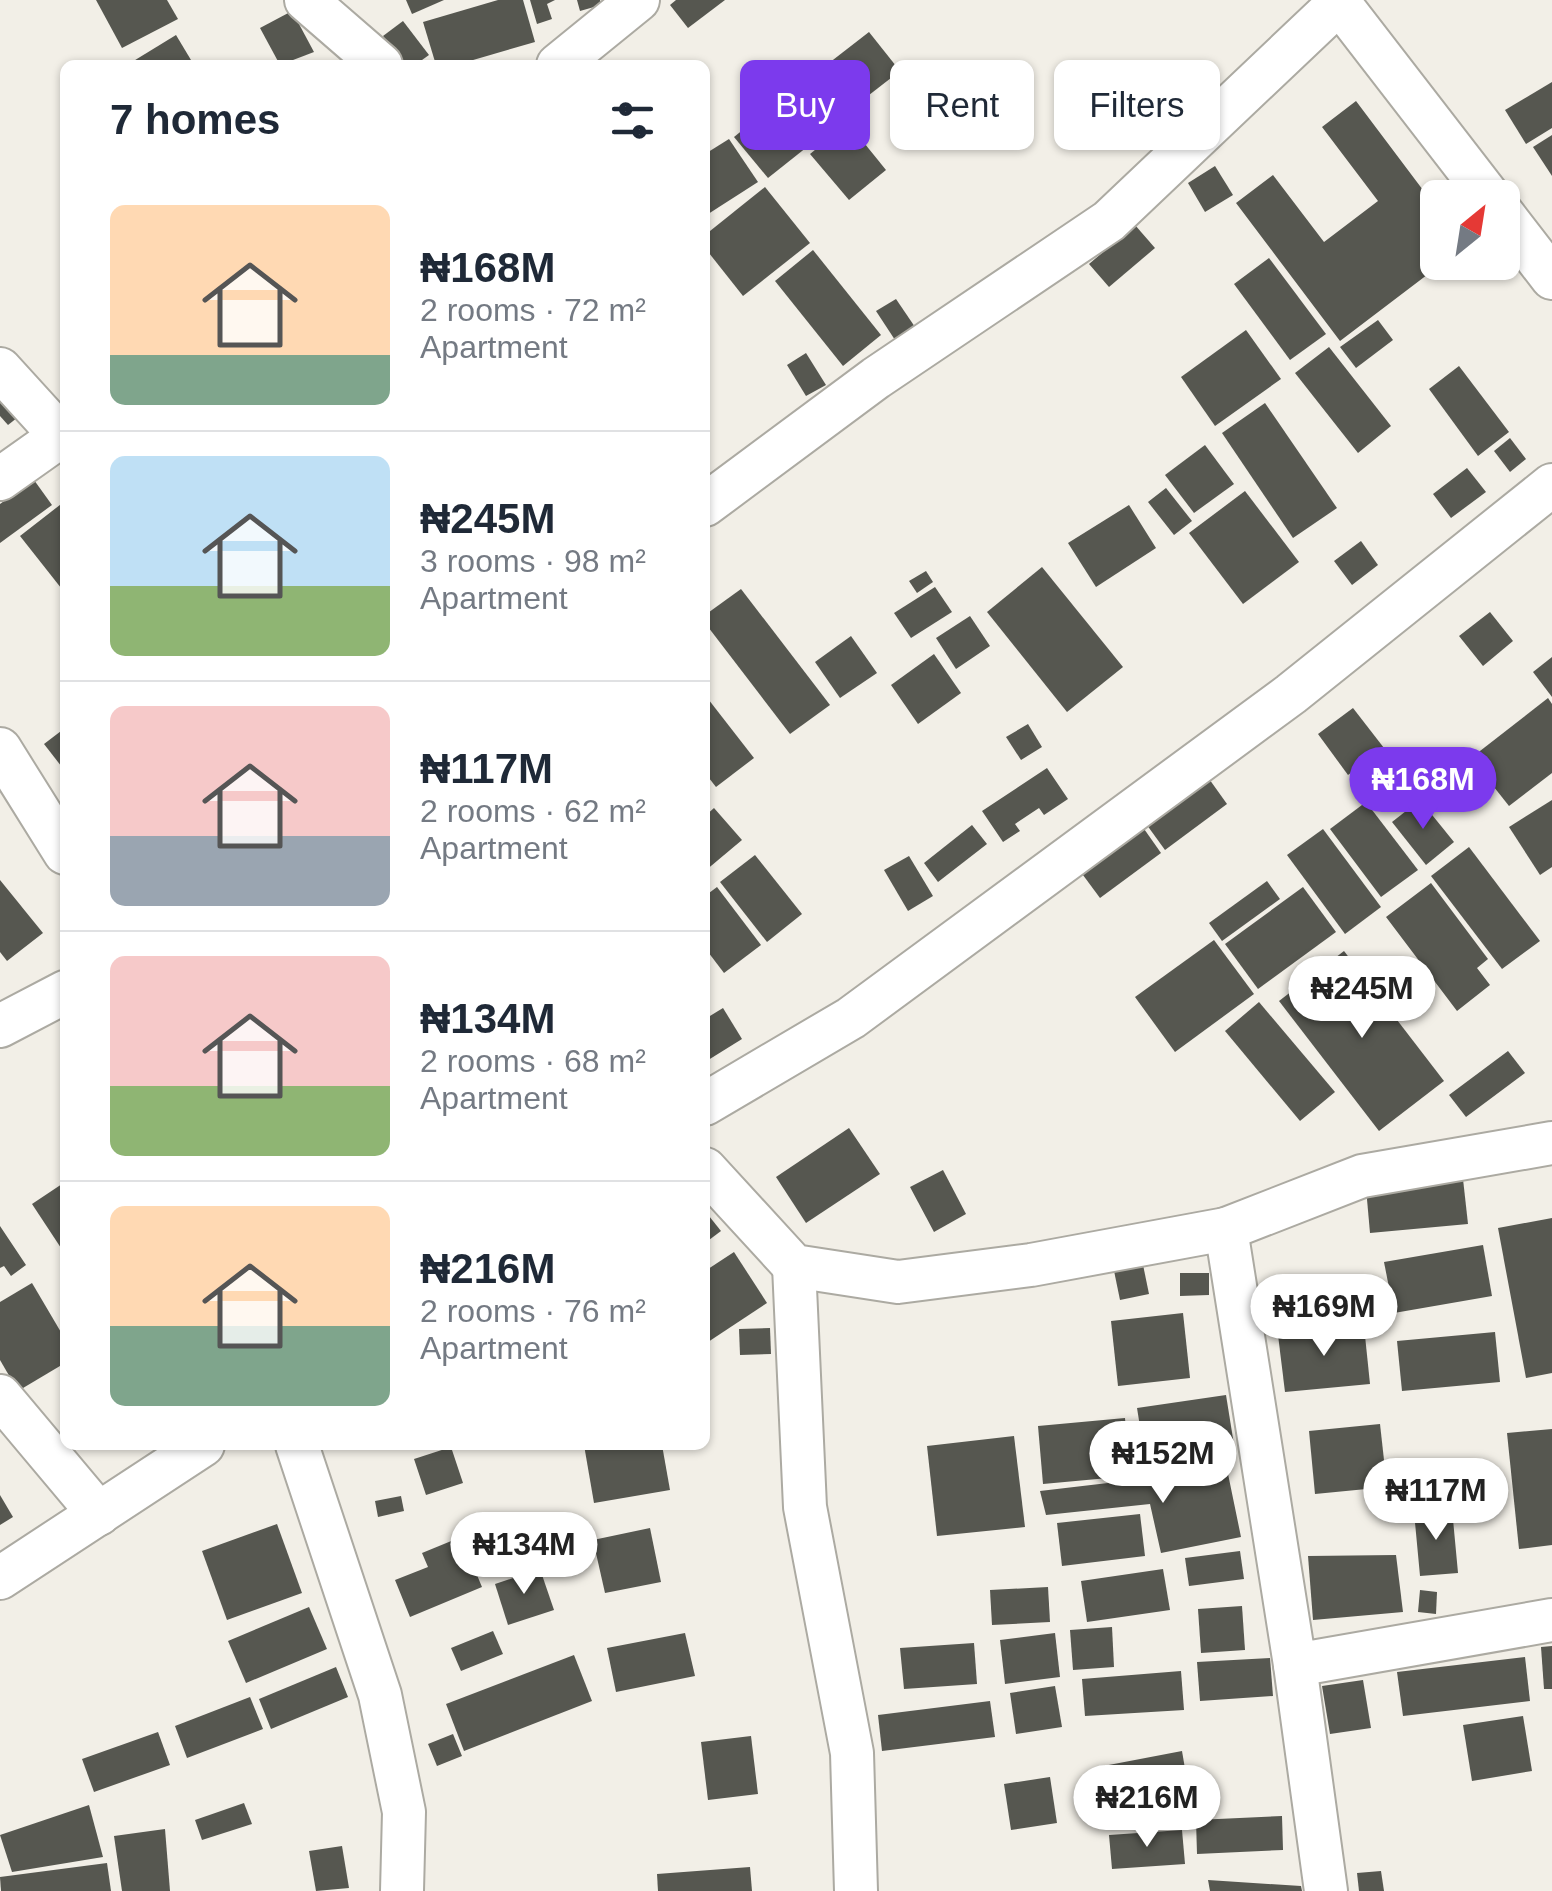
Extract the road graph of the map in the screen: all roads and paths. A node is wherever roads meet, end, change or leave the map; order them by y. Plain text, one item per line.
1 (306, 0) edge
2 (638, 0) edge
3 (1339, 0) edge
4 (375, 60) edge
5 (564, 60) edge
6 (1476, 180) edge
7 (1520, 237) edge
8 (1552, 278) edge
9 (0, 369) edge
10 (60, 431) edge
11 (60, 436) edge
12 (0, 480) edge
13 (1552, 485) edge
14 (710, 501) edge
15 (0, 749) edge
16 (60, 844) edge
17 (60, 995) edge
18 (0, 1026) edge
19 (710, 1101) edge
20 (1552, 1144) edge
21 (710, 1175) edge
22 (1226, 1229) junction
23 (794, 1266) junction
24 (0, 1396) edge
25 (194, 1450) edge
26 (299, 1450) edge
27 (98, 1514) junction
28 (0, 1578) edge
29 (1552, 1620) edge
30 (1295, 1665) junction
31 (402, 1891) edge
32 (856, 1891) edge
33 (1326, 1891) edge

1 - 4 street
2 - 5 street
3 - 6 street
3 - 14 street
7 - 8 street
9 - 10 street
11 - 12 street
13 - 19 street
15 - 16 street
17 - 18 street
20 - 22 street
21 - 23 street
22 - 23 street
22 - 30 street
23 - 32 street
24 - 27 street
25 - 27 street
26 - 31 street
27 - 28 street
29 - 30 street
30 - 33 street

